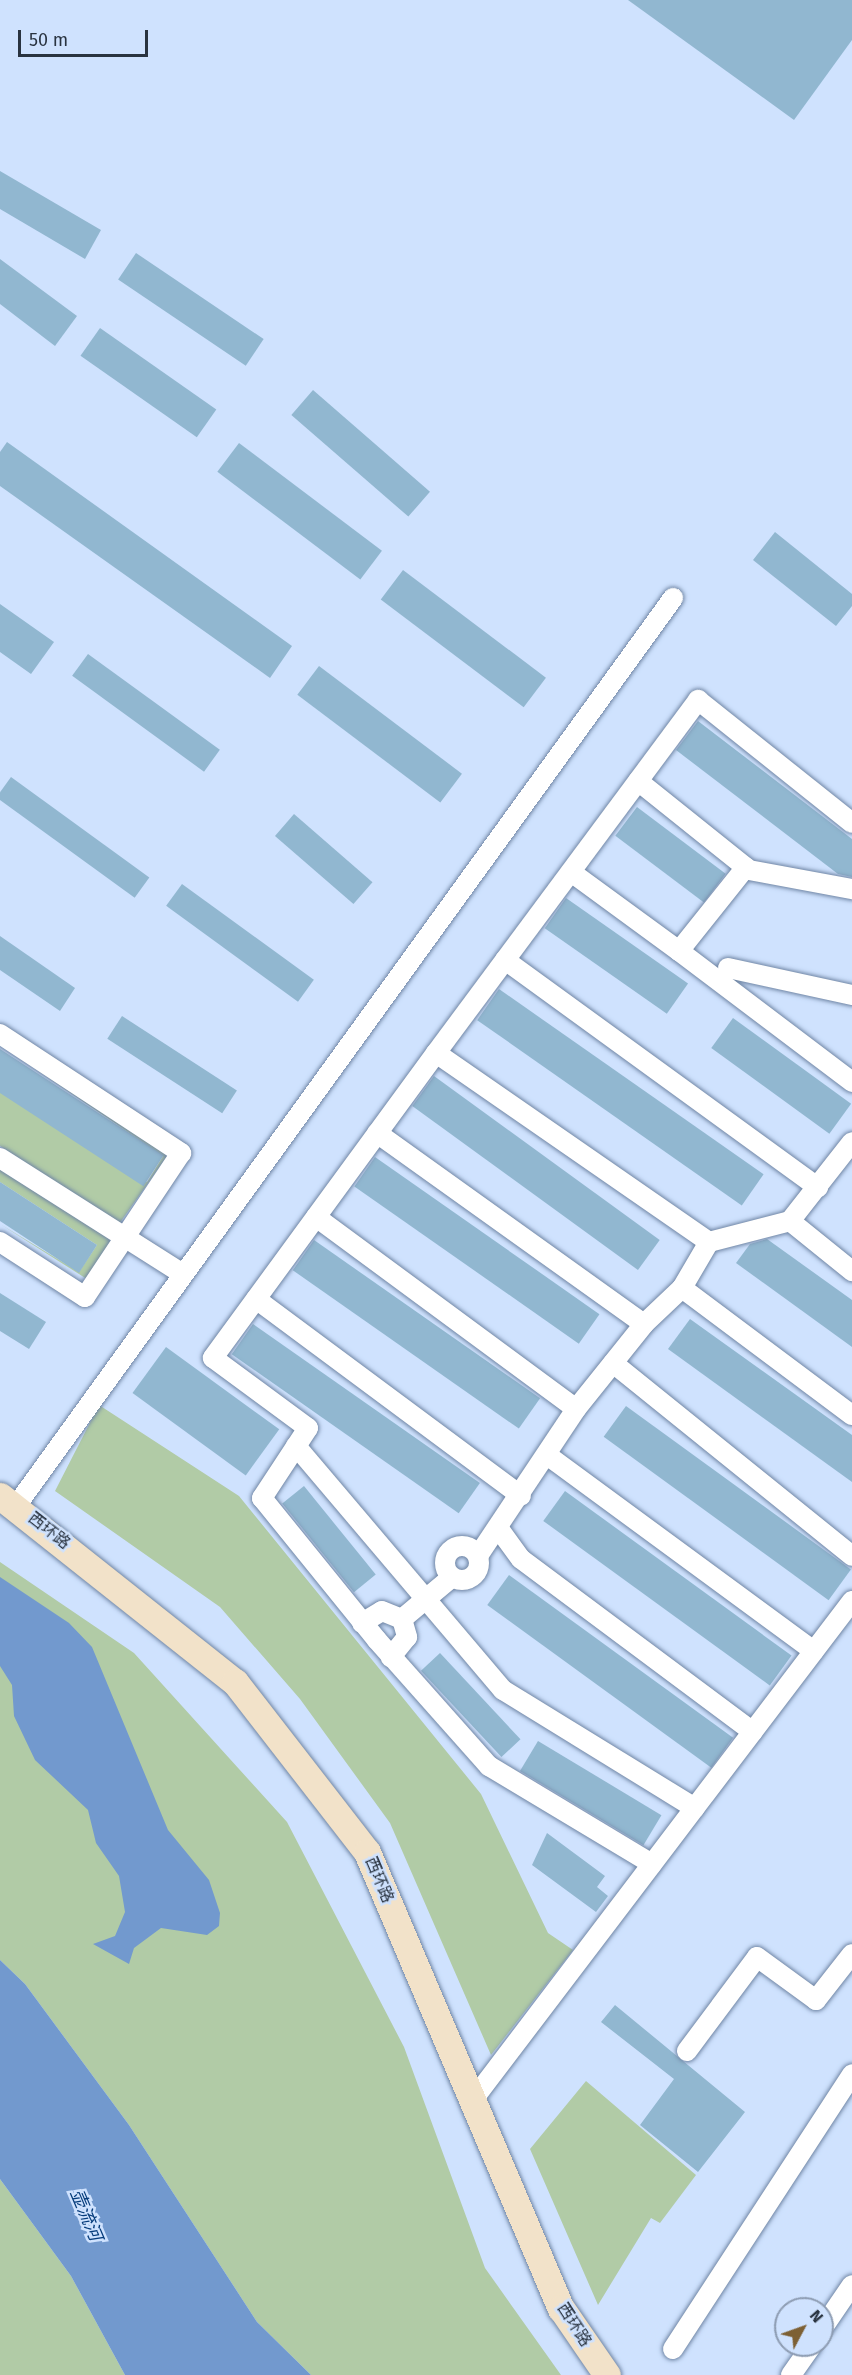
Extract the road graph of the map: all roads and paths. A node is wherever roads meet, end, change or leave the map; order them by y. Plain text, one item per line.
1 (673, 598) dead end
2 (638, 781) junction
3 (852, 823) edge
4 (746, 867) junction
5 (571, 872) junction
6 (852, 889) edge
7 (679, 951) junction
8 (505, 960) junction
9 (728, 968) dead end
10 (852, 995) edge
11 (0, 1034) edge
12 (436, 1053) junction
13 (852, 1082) edge
14 (377, 1133) junction
15 (852, 1142) edge
16 (0, 1158) edge
17 (818, 1187) junction
18 (316, 1217) junction
19 (790, 1221) junction
20 (125, 1237) junction
21 (0, 1242) edge
22 (709, 1242) junction
23 (852, 1271) edge
24 (183, 1274) junction
25 (682, 1288) junction
26 (256, 1299) junction
27 (644, 1324) junction
28 (613, 1363) junction
29 (576, 1409) junction
30 (852, 1415) edge
31 (296, 1446) junction
32 (547, 1455) junction
33 (521, 1496) junction
34 (8, 1502) edge
35 (499, 1529) junction
36 (852, 1556) edge
37 (428, 1597) junction
38 (852, 1602) edge
39 (402, 1619) junction
40 (362, 1623) junction
41 (814, 1651) junction
42 (391, 1657) junction
43 (753, 1732) junction
44 (695, 1808) junction
45 (652, 1864) junction
46 (852, 1954) edge
47 (687, 2051) dead end
48 (852, 2074) edge
49 (472, 2102) junction
50 (852, 2285) edge
51 (834, 2312) edge
52 (673, 2349) dead end
53 (804, 2357) edge
54 (607, 2375) edge
55 (791, 2375) edge

1 - 24 street
2 - 3 street
2 - 4 street
2 - 5 street
4 - 6 street
4 - 7 street
5 - 7 street
5 - 8 street
7 - 13 street
8 - 12 street
8 - 17 street
9 - 10 street
11 - 20 street
12 - 14 street
12 - 22 street
14 - 18 street
14 - 27 street
15 - 17 street
16 - 20 street
17 - 19 street
18 - 26 street
18 - 29 street
19 - 22 street
19 - 23 street
20 - 21 street
20 - 24 street
22 - 25 street
24 - 34 street
25 - 27 street
25 - 30 street
26 - 31 street
26 - 33 street
27 - 28 street
28 - 29 street
28 - 36 street
29 - 32 street
31 - 37 street
31 - 40 street
32 - 33 street
32 - 41 street
33 - 35 street
34 - 49 main road, 西环路
35 - 37 street
35 - 43 street
37 - 39 street
37 - 44 street
38 - 41 street
39 - 40 street
39 - 42 street
40 - 42 street
41 - 43 street
42 - 45 street
43 - 44 street
44 - 45 street
45 - 49 street
46 - 47 street
48 - 52 street
49 - 54 main road, 西环路
50 - 51 street
53 - 55 street

